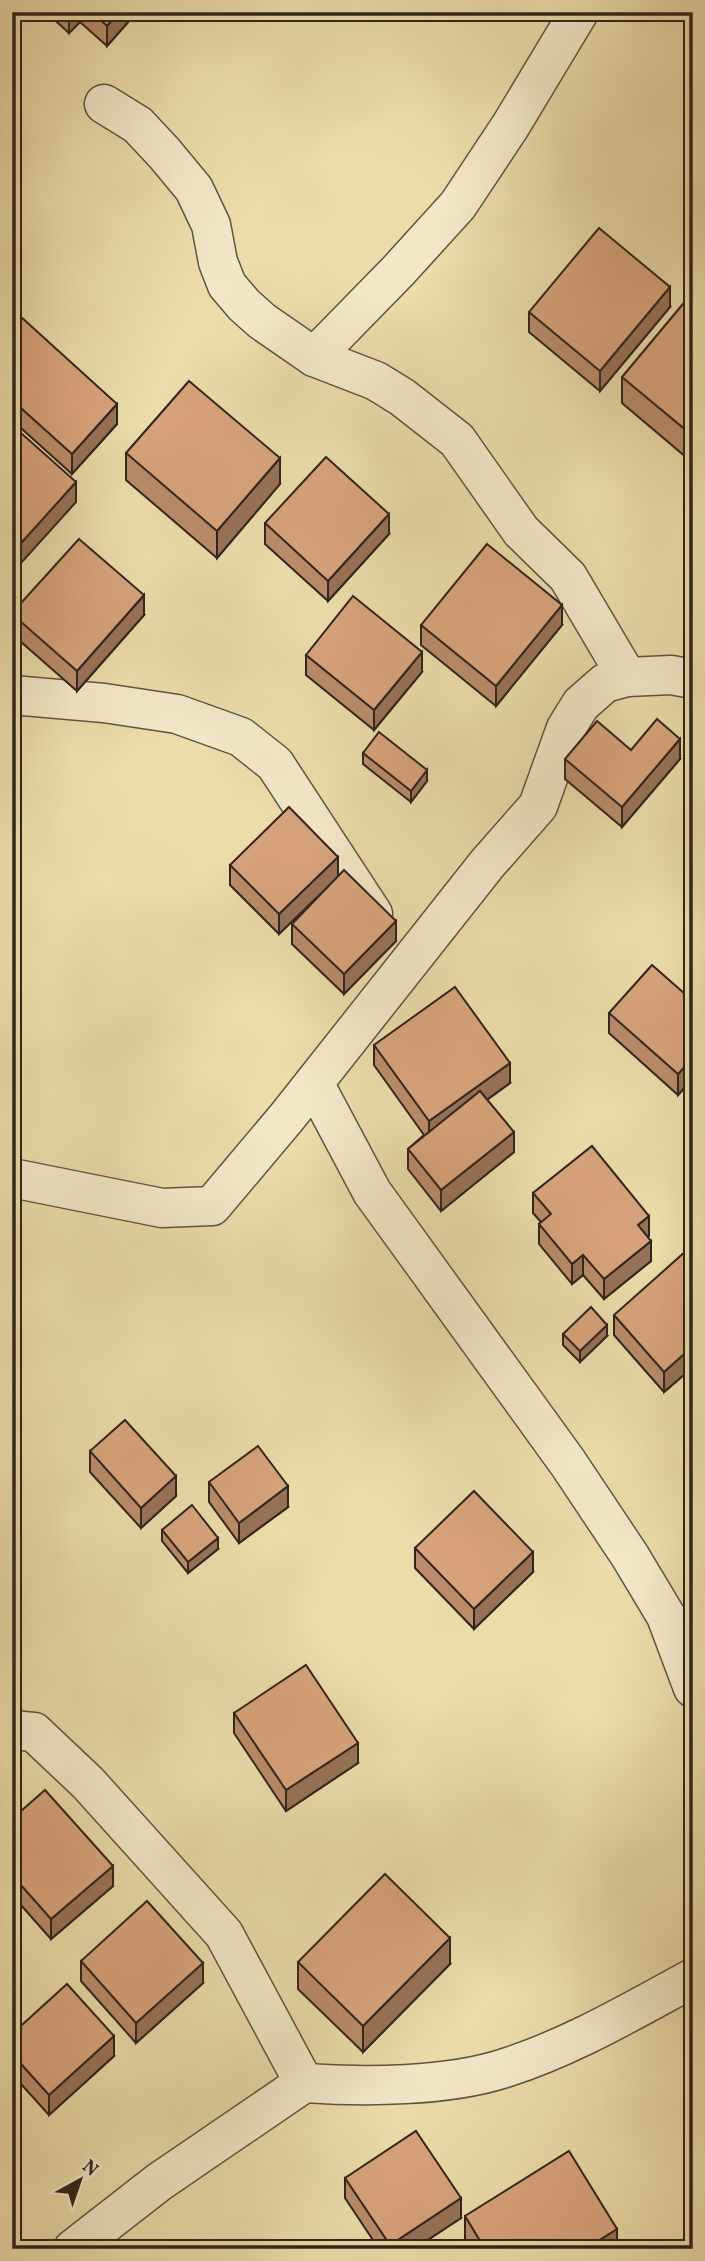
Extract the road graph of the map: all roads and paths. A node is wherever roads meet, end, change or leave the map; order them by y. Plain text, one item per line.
1 (579, 12) edge
2 (104, 104) dead end
3 (314, 357) junction
4 (627, 677) junction
5 (693, 679) edge
6 (12, 695) edge
7 (406, 965) junction
8 (314, 1083) junction
9 (12, 1178) edge
10 (693, 1688) edge
11 (19, 1723) edge
12 (693, 1978) edge
13 (303, 2083) junction
14 (73, 2249) edge

1 - 3 street
2 - 3 street
3 - 4 street
4 - 5 street
4 - 7 street
6 - 7 street
7 - 8 street
8 - 9 street
8 - 10 street
11 - 13 street
12 - 13 street
13 - 14 street

